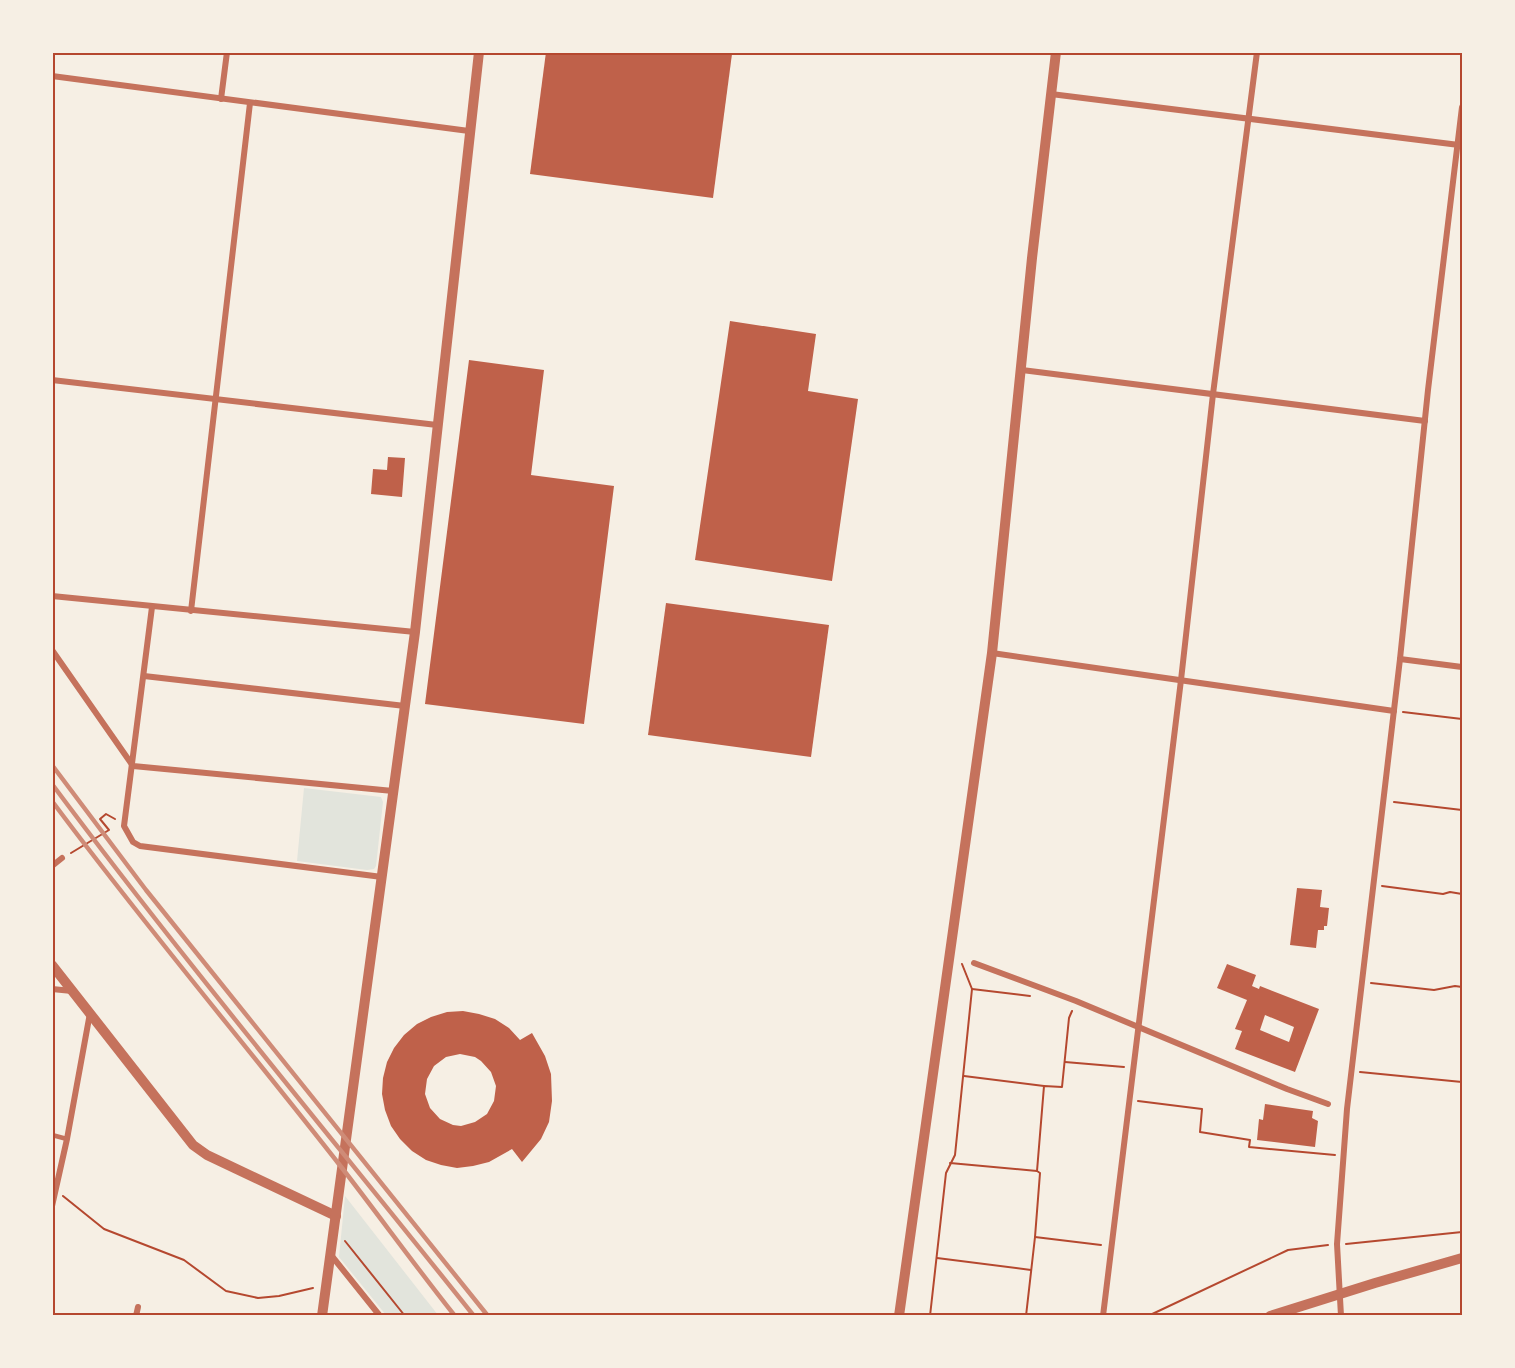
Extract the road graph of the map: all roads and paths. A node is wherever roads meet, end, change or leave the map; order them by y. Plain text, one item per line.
1 (226, 52) edge
2 (479, 52) edge
3 (1056, 52) edge
4 (1257, 52) edge
5 (52, 76) edge
6 (1051, 94) junction
7 (221, 99) junction
8 (250, 103) junction
9 (1462, 107) edge
10 (1249, 119) junction
11 (469, 130) junction
12 (1459, 145) junction
13 (1022, 370) junction
14 (52, 380) edge
15 (1213, 394) junction
16 (214, 399) junction
17 (1425, 421) junction
18 (437, 425) junction
19 (52, 596) edge
20 (152, 607) junction
21 (191, 611) junction
22 (415, 632) junction
23 (52, 650) edge
24 (992, 652) junction
25 (1400, 659) junction
26 (1462, 667) edge
27 (144, 676) junction
28 (1181, 680) junction
29 (405, 706) junction
30 (1394, 711) junction
31 (1462, 719) edge
32 (133, 766) junction
33 (393, 791) junction
34 (1383, 801) junction
35 (1462, 810) edge
36 (124, 826) junction
37 (72, 854) dead end
38 (62, 858) dead end
39 (52, 866) edge
40 (382, 877) junction
41 (1374, 885) junction
42 (1462, 894) edge
43 (961, 963) dead end
44 (974, 963) dead end
45 (52, 965) edge
46 (1362, 982) junction
47 (1462, 987) edge
48 (52, 989) edge
49 (972, 989) junction
50 (72, 991) junction
51 (1030, 996) dead end
52 (1076, 1001) junction
53 (90, 1012) junction
54 (1138, 1027) junction
55 (1065, 1062) junction
56 (1133, 1068) junction
57 (1352, 1071) junction
58 (963, 1076) junction
59 (1462, 1082) edge
60 (1044, 1086) junction
61 (1129, 1100) junction
62 (1328, 1104) dead end
63 (52, 1135) edge
64 (67, 1139) junction
65 (1343, 1156) junction
66 (950, 1163) junction
67 (1037, 1171) junction
68 (56, 1192) junction
69 (52, 1206) edge
70 (336, 1216) junction
71 (334, 1228) junction
72 (1462, 1232) edge
73 (1035, 1237) junction
74 (1337, 1244) junction
75 (1111, 1246) junction
76 (330, 1254) junction
77 (937, 1258) junction
78 (1462, 1258) edge
79 (1031, 1270) junction
80 (326, 1285) junction
81 (1340, 1294) junction
82 (138, 1307) dead end
83 (136, 1316) edge
84 (322, 1316) edge
85 (380, 1316) edge
86 (405, 1316) edge
87 (899, 1316) edge
88 (930, 1316) edge
89 (1026, 1316) edge
90 (1103, 1316) edge
91 (1148, 1316) edge
92 (1270, 1316) edge
93 (1341, 1316) edge

1 - 7 street
2 - 11 street
3 - 6 street
4 - 10 street
5 - 7 street
6 - 10 street
6 - 13 street
7 - 8 street
8 - 11 street
8 - 16 street
9 - 12 street
10 - 12 street
10 - 15 street
11 - 18 street
12 - 17 street
13 - 15 street
13 - 24 street
14 - 16 street
15 - 17 street
15 - 28 street
16 - 18 street
16 - 21 street
17 - 25 street
18 - 22 street
19 - 20 street
20 - 21 street
20 - 27 street
21 - 22 street
22 - 29 street
23 - 32 street
24 - 28 street
24 - 87 street
25 - 26 street
25 - 30 street
27 - 29 street
27 - 32 street
28 - 30 street
28 - 54 street
29 - 33 street
30 - 31 path
30 - 34 street
32 - 33 street
32 - 36 street
33 - 40 street
34 - 35 path
34 - 41 street
36 - 37 path
36 - 40 street
38 - 39 street
40 - 70 street
41 - 42 path
41 - 46 street
43 - 49 path
44 - 52 street
45 - 50 street
46 - 47 path
46 - 57 street
48 - 50 street
49 - 51 path
49 - 58 path
50 - 53 street
52 - 54 street
52 - 55 path
53 - 64 street
53 - 70 street
54 - 56 street
54 - 62 street
55 - 56 path
55 - 60 path
56 - 61 street
57 - 59 path
57 - 65 street
58 - 60 path
58 - 66 path
60 - 67 path
61 - 65 path
61 - 75 street
63 - 64 lane
64 - 68 street
65 - 74 street
66 - 67 path
66 - 77 path
67 - 73 path
68 - 69 street
68 - 80 path
70 - 71 street
71 - 76 street
71 - 86 path
72 - 74 path
73 - 75 path
73 - 79 path
74 - 81 street
74 - 91 path
75 - 90 street
76 - 80 street
76 - 85 street
77 - 79 path
77 - 88 path
78 - 81 street
79 - 89 path
80 - 84 street
81 - 92 street
81 - 93 street
82 - 83 street

